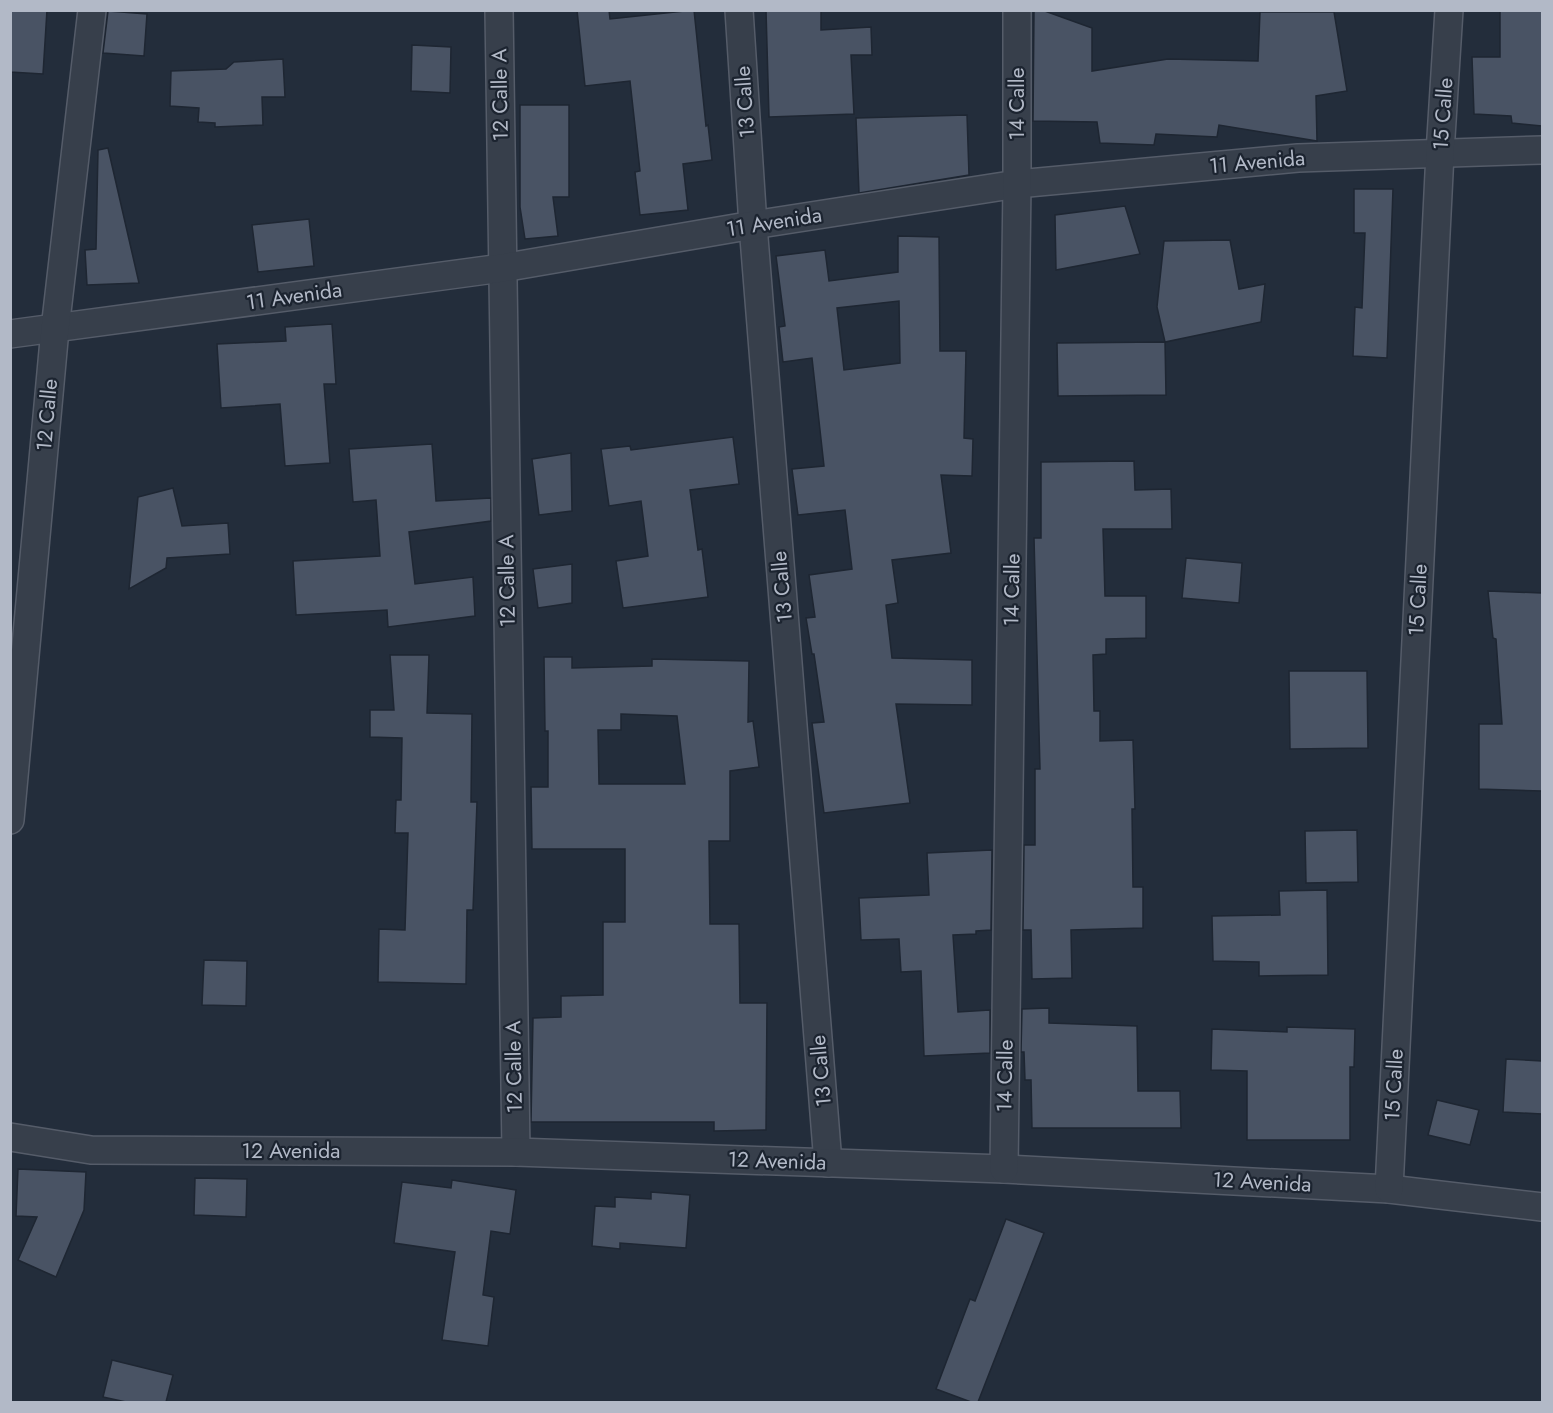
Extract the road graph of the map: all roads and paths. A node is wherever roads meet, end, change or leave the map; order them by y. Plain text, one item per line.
1 (92, 10) edge
2 (499, 10) edge
3 (739, 10) edge
4 (1017, 10) edge
5 (1449, 10) edge
6 (1542, 150) edge
7 (1440, 153) junction
8 (1017, 184) junction
9 (753, 225) junction
10 (502, 268) junction
11 (55, 329) junction
12 (10, 334) edge
13 (10, 820) edge
14 (10, 1137) edge
15 (516, 1152) junction
16 (828, 1163) junction
17 (1004, 1169) junction
18 (1389, 1189) junction
19 (1542, 1207) edge

1 - 11 street, 12 Calle
2 - 10 street, 12 Calle A
3 - 9 street, 13 Calle
4 - 8 street, 14 Calle
5 - 7 street, 15 Calle
6 - 7 street, 11 Avenida
7 - 8 street, 11 Avenida
7 - 18 street, 15 Calle
8 - 9 street, 11 Avenida
8 - 17 street, 14 Calle
9 - 10 street, 11 Avenida
9 - 16 street, 13 Calle
10 - 11 street, 11 Avenida
10 - 15 street, 12 Calle A
11 - 12 street, 11 Avenida
11 - 13 street, 12 Calle
14 - 15 street, 12 Avenida
15 - 16 street, 12 Avenida
16 - 17 street, 12 Avenida
17 - 18 street, 12 Avenida
18 - 19 street, 12 Avenida

